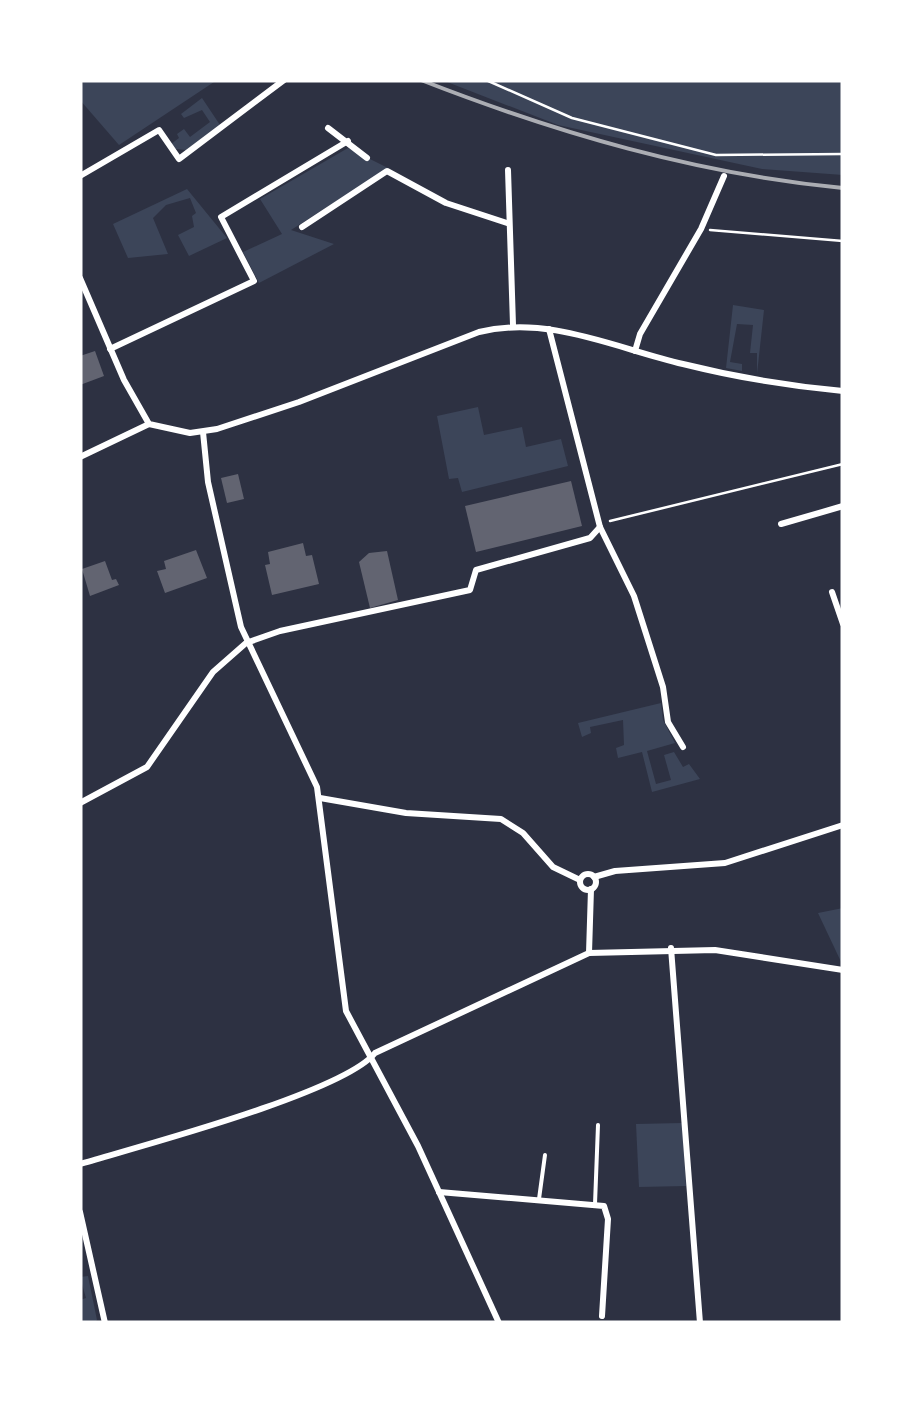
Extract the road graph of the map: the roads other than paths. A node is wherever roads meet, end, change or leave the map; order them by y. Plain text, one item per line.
1 (284, 80) edge
2 (328, 128) dead end
3 (348, 142) junction
4 (368, 158) dead end
5 (508, 170) dead end
6 (80, 176) edge
7 (724, 176) dead end
8 (508, 223) junction
9 (302, 228) dead end
10 (80, 278) edge
11 (512, 325) junction
12 (549, 329) junction
13 (110, 349) junction
14 (636, 351) junction
15 (843, 391) edge
16 (150, 424) junction
17 (202, 432) junction
18 (80, 457) edge
19 (843, 506) edge
20 (781, 524) dead end
21 (600, 527) junction
22 (832, 592) dead end
23 (843, 624) edge
24 (246, 643) junction
25 (683, 748) dead end
26 (320, 798) junction
27 (80, 803) edge
28 (843, 825) edge
29 (594, 877) junction
30 (580, 880) junction
31 (590, 890) junction
32 (671, 948) junction
33 (589, 953) junction
34 (843, 970) edge
35 (371, 1058) junction
36 (598, 1126) dead end
37 (545, 1155) dead end
38 (80, 1164) edge
39 (438, 1192) junction
40 (539, 1200) junction
41 (595, 1204) junction
42 (80, 1212) edge
43 (82, 1228) edge
44 (602, 1316) dead end
45 (105, 1323) edge
46 (499, 1323) edge
47 (700, 1323) edge

1 - 6 street
2 - 3 street
3 - 4 street
3 - 13 street
5 - 8 street
7 - 14 street
8 - 9 street
8 - 11 street
10 - 13 street
11 - 12 street
11 - 17 street
12 - 14 street
12 - 21 street
13 - 16 street
14 - 15 street
16 - 17 street
16 - 18 street
17 - 24 street
19 - 20 street
21 - 24 street
21 - 25 street
22 - 23 street
24 - 26 street
24 - 27 street
26 - 30 street
26 - 35 street
28 - 29 street
29 - 30 street
29 - 31 street
30 - 31 street
31 - 33 street
32 - 33 street
32 - 34 street
32 - 47 street
33 - 35 street
35 - 38 street
35 - 39 street
36 - 41 lane
37 - 40 lane
39 - 40 street
39 - 46 street
40 - 41 street
41 - 44 street
42 - 43 street
43 - 45 street

